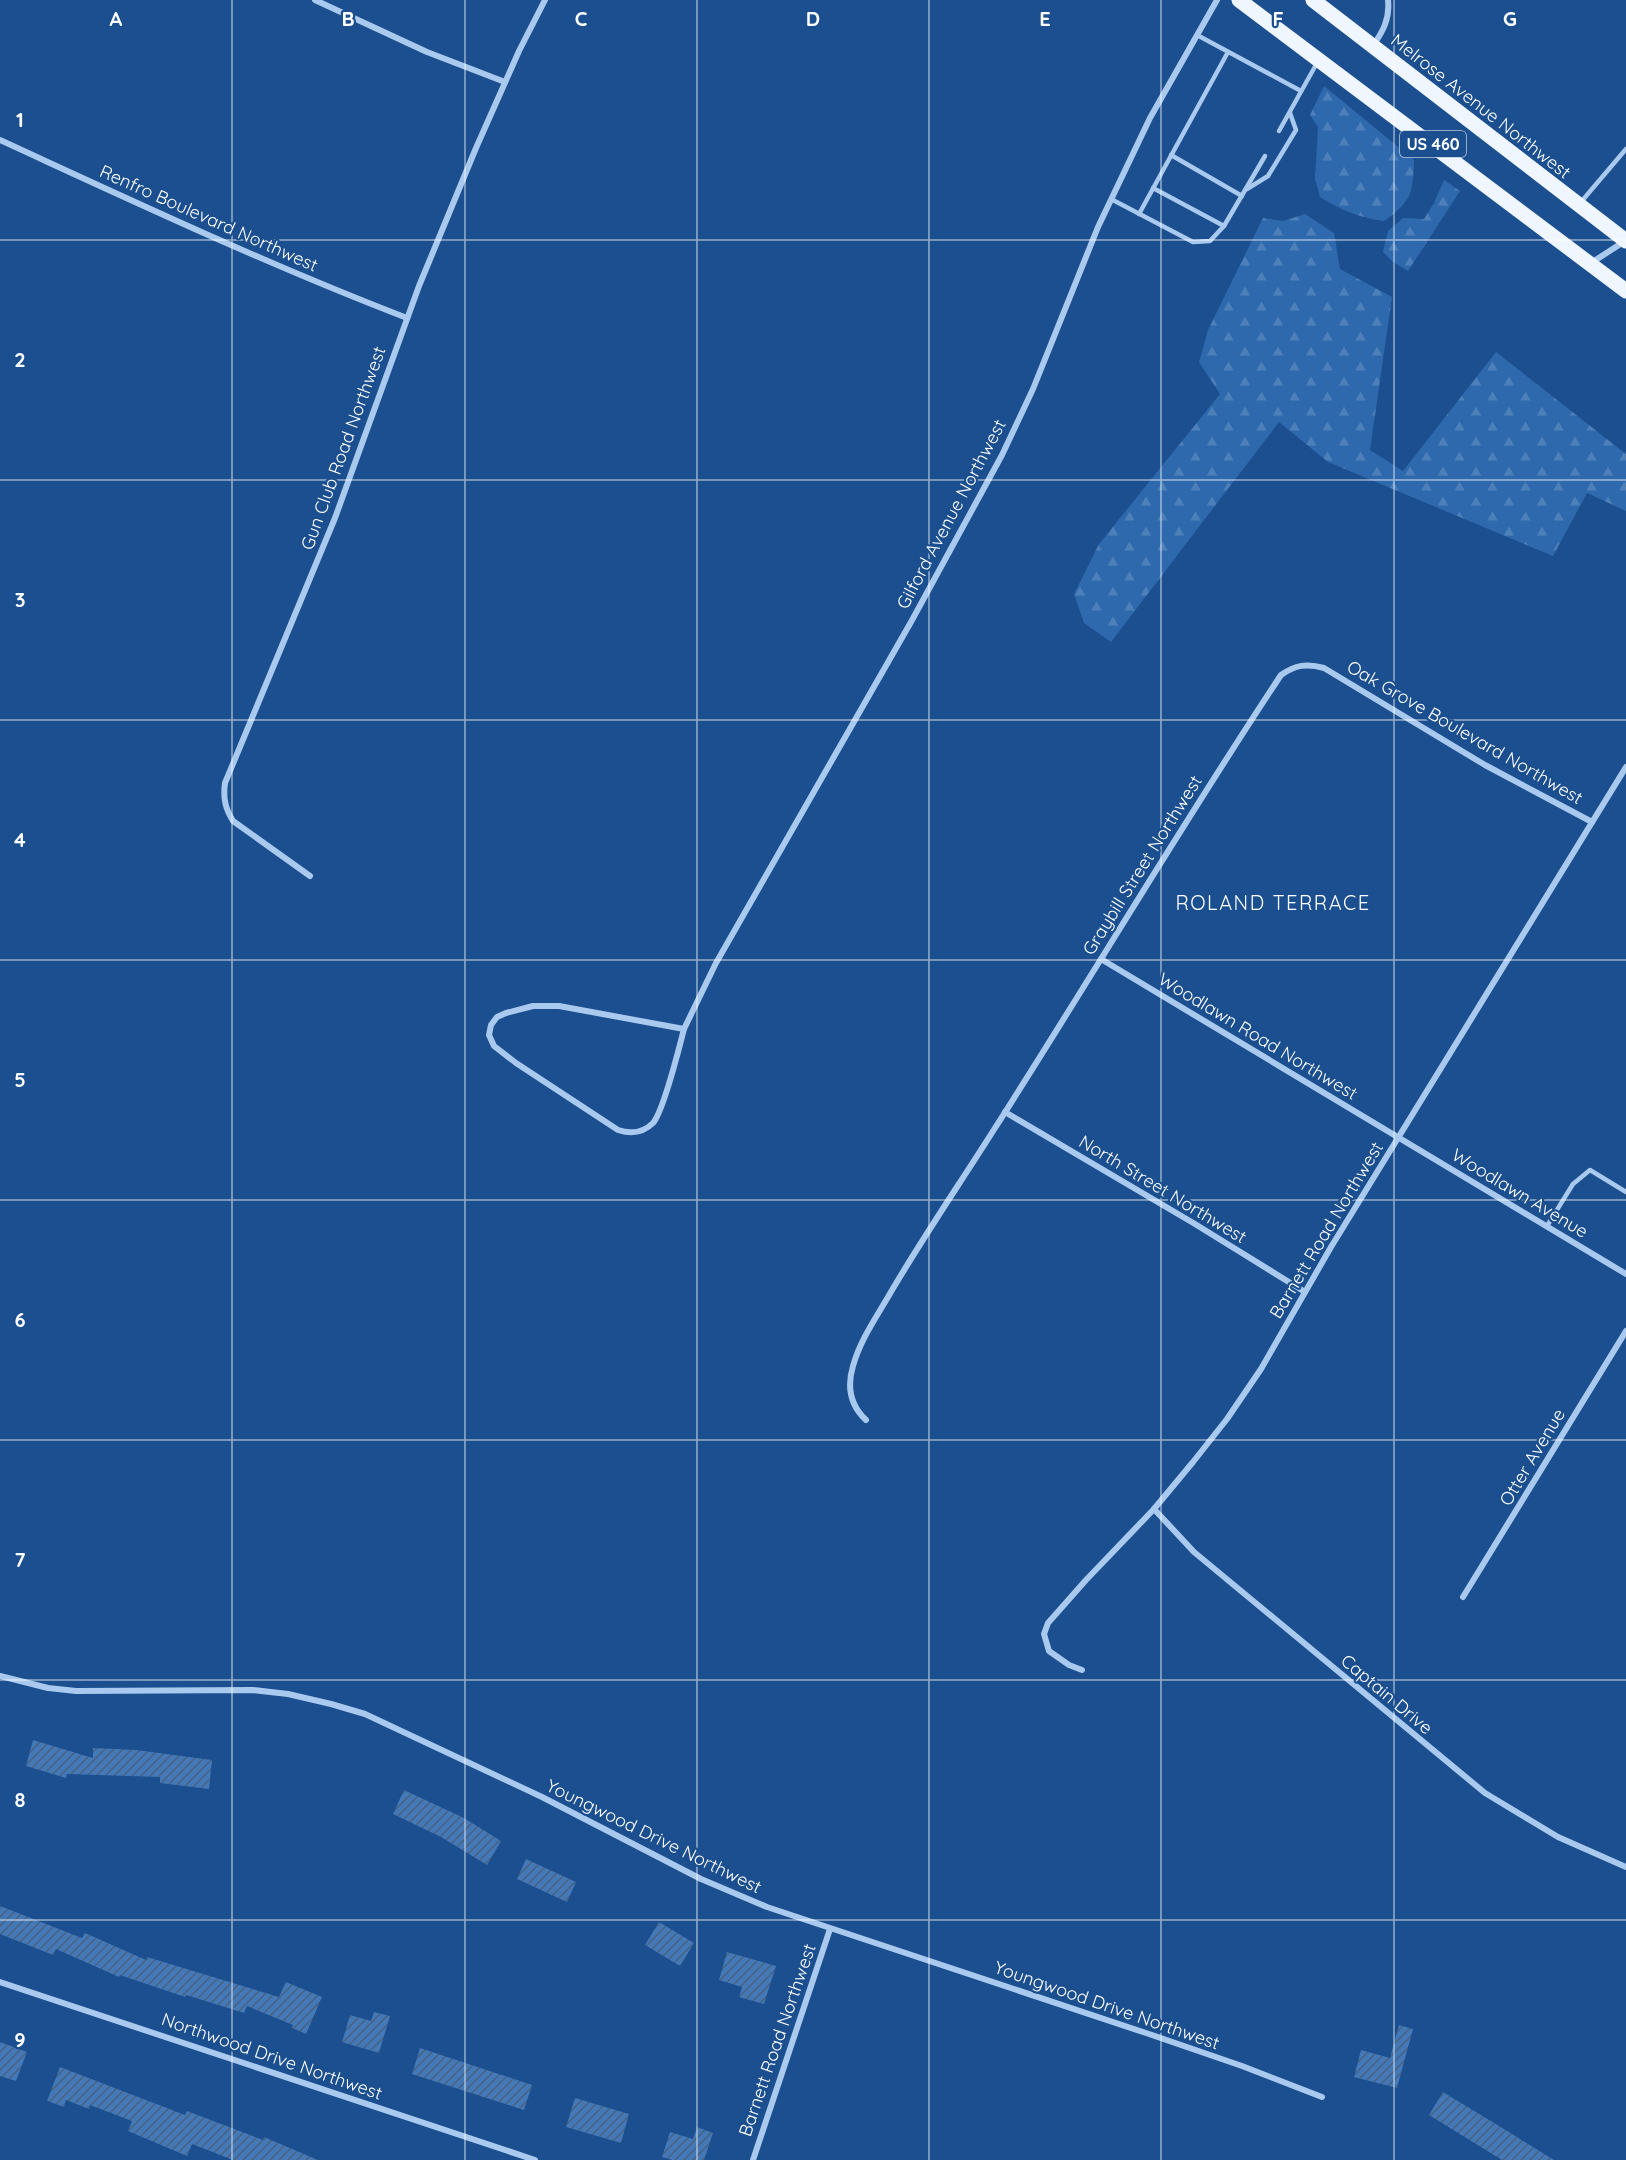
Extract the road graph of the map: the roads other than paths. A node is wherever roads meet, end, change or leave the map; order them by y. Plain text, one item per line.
1 (315, 0) edge
2 (545, 0) edge
3 (1216, 0) edge
4 (1239, 0) edge
5 (1313, 0) edge
6 (1388, 0) edge
7 (1197, 34) junction
8 (1372, 46) junction
9 (1228, 52) junction
10 (1320, 59) junction
11 (505, 82) junction
12 (1301, 91) junction
13 (1290, 113) junction
14 (1279, 131) dead end
15 (0, 141) edge
16 (1626, 149) edge
17 (1171, 155) junction
18 (1265, 156) dead end
19 (1153, 188) junction
20 (1245, 190) junction
21 (1242, 196) junction
22 (1111, 199) junction
23 (1579, 206) junction
24 (1139, 214) junction
25 (1224, 226) junction
26 (1626, 241) edge
27 (1590, 264) junction
28 (1626, 291) edge
29 (408, 318) junction
30 (1324, 668) joint
31 (1626, 767) edge
32 (1592, 822) junction
33 (310, 876) dead end
34 (1101, 959) junction
35 (684, 1029) junction
36 (1005, 1112) junction
37 (1400, 1138) junction
38 (1626, 1192) edge
39 (1547, 1226) junction
40 (1626, 1274) edge
41 (1305, 1292) junction
42 (1626, 1331) edge
43 (866, 1420) dead end
44 (1154, 1509) junction
45 (1463, 1597) dead end
46 (1082, 1670) dead end
47 (0, 1676) edge
48 (1626, 1867) edge
49 (830, 1929) junction
50 (0, 1982) edge
51 (1322, 2097) dead end
52 (535, 2160) edge
53 (753, 2160) edge

1 - 11 street
2 - 11 street, Gun Club Road Northwest
3 - 7 street, Gilford Avenue Northwest
4 - 10 main road, US 460
5 - 8 main road, Melrose Avenue Northwest / US 460
6 - 8 street
7 - 9 lane
7 - 22 street, Gilford Avenue Northwest
8 - 23 main road, Melrose Avenue Northwest / US 460
9 - 12 lane
9 - 17 lane
10 - 12 lane
10 - 27 main road, US 460
11 - 29 street, Gun Club Road Northwest
12 - 13 lane
13 - 14 lane
13 - 20 lane
15 - 29 street, Renfro Boulevard Northwest
16 - 23 lane
17 - 19 lane
17 - 21 lane
18 - 20 lane
19 - 24 lane
19 - 25 lane
20 - 21 lane
21 - 25 lane
22 - 24 lane
22 - 35 street, Gilford Avenue Northwest
23 - 26 main road, Melrose Avenue Northwest / US 460
24 - 25 lane
26 - 27 street
27 - 28 main road, US 460
29 - 33 street, Gun Club Road Northwest
30 - 32 street, Oak Grove Boulevard Northwest
30 - 34 street, Graybill Street Northwest
31 - 32 street, Barnett Road Northwest
32 - 37 street, Barnett Road Northwest
34 - 36 street, Graybill Street Northwest
34 - 37 street, Woodlawn Road Northwest
35 - 35 street, Gilford Avenue Northwest
36 - 41 street, North Street Northwest
36 - 43 street, Graybill Street Northwest
37 - 39 street, Woodlawn Avenue
37 - 41 street, Barnett Road Northwest
38 - 39 lane
39 - 40 street, Woodlawn Avenue
41 - 44 street, Barnett Road Northwest
42 - 45 street, Otter Avenue
44 - 46 street, Barnett Road Northwest
44 - 48 street, Captain Drive
47 - 49 street, Youngwood Drive Northwest
49 - 51 street, Youngwood Drive Northwest
49 - 53 street, Barnett Road Northwest
50 - 52 street, Northwood Drive Northwest

